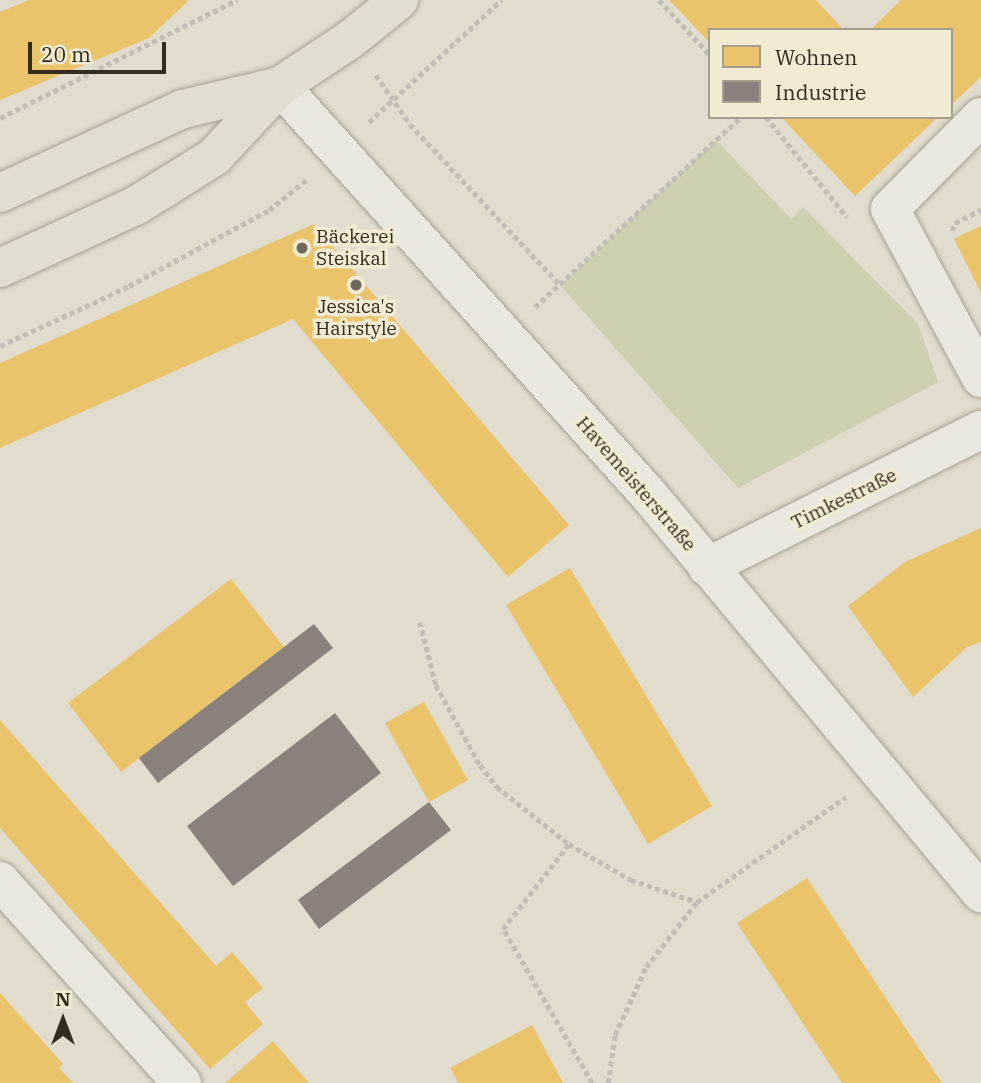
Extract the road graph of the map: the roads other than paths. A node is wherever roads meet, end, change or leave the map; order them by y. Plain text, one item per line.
1 (399, 0) edge
2 (280, 86) junction
3 (981, 117) edge
4 (0, 193) edge
5 (0, 268) edge
6 (981, 377) edge
7 (981, 430) edge
8 (707, 567) junction
9 (0, 881) edge
10 (981, 892) edge
11 (182, 1083) edge

1 - 2 main road
2 - 4 main road
2 - 5 main road
2 - 8 street, Havemeisterstraße
3 - 6 street
7 - 8 street, Timkestraße
8 - 10 street, Havemeisterstraße
9 - 11 street

